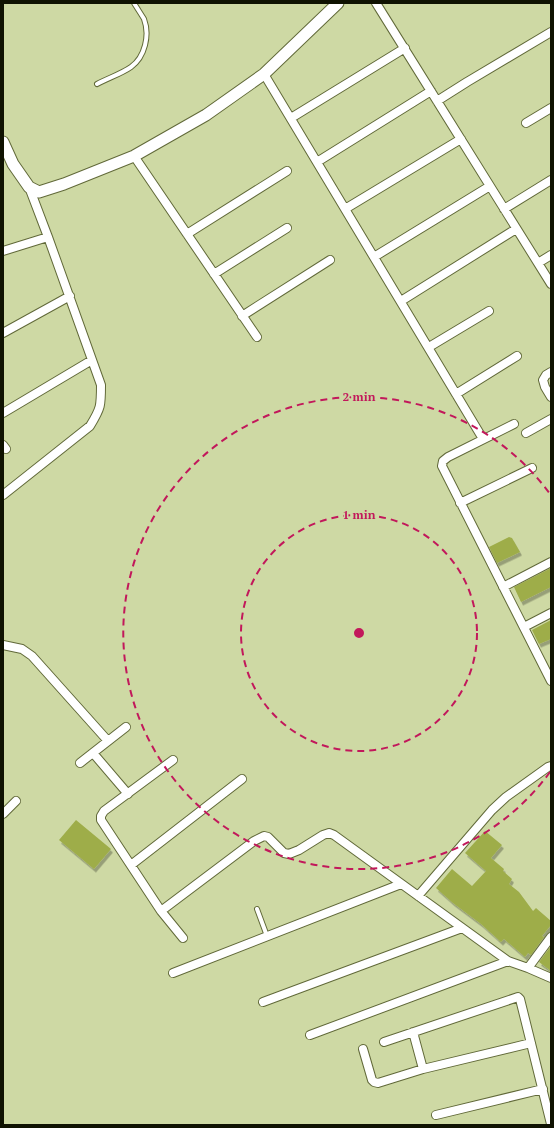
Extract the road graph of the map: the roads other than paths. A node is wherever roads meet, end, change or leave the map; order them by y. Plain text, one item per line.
1 (134, 3) edge
2 (338, 3) edge
3 (376, 3) edge
4 (551, 32) edge
5 (404, 48) junction
6 (264, 74) junction
7 (97, 84) dead end
8 (431, 91) junction
9 (437, 101) junction
10 (551, 108) edge
11 (291, 118) junction
12 (526, 123) dead end
13 (461, 139) junction
14 (3, 142) edge
15 (134, 156) junction
16 (317, 162) junction
17 (286, 171) dead end
18 (551, 180) edge
19 (490, 186) junction
20 (29, 187) junction
21 (345, 209) junction
22 (504, 209) junction
23 (287, 228) dead end
24 (516, 228) junction
25 (187, 234) junction
26 (48, 237) junction
27 (3, 251) edge
28 (551, 255) edge
29 (374, 257) junction
30 (330, 260) dead end
31 (538, 263) junction
32 (214, 274) junction
33 (551, 284) edge
34 (70, 296) junction
35 (400, 301) junction
36 (489, 311) dead end
37 (242, 316) junction
38 (3, 333) edge
39 (257, 337) dead end
40 (429, 347) junction
41 (517, 356) dead end
42 (92, 360) junction
43 (551, 372) edge
44 (456, 394) junction
45 (551, 397) edge
46 (3, 412) edge
47 (551, 419) edge
48 (514, 424) dead end
49 (526, 433) dead end
50 (483, 439) junction
51 (532, 468) dead end
52 (3, 495) edge
53 (460, 503) junction
54 (551, 562) edge
55 (503, 587) junction
56 (551, 613) edge
57 (524, 627) junction
58 (3, 645) edge
59 (551, 681) edge
60 (126, 727) dead end
61 (108, 741) junction
62 (93, 753) junction
63 (173, 760) dead end
64 (80, 763) dead end
65 (551, 766) edge
66 (242, 779) dead end
67 (128, 794) junction
68 (16, 801) dead end
69 (3, 814) edge
70 (131, 865) junction
71 (401, 884) junction
72 (418, 896) junction
73 (257, 909) dead end
74 (161, 911) junction
75 (462, 928) junction
76 (267, 936) junction
77 (551, 937) edge
78 (183, 938) dead end
79 (508, 961) junction
80 (528, 968) junction
81 (173, 973) dead end
82 (551, 978) edge
83 (263, 1002) dead end
84 (413, 1032) junction
85 (310, 1035) dead end
86 (384, 1042) dead end
87 (531, 1043) junction
88 (363, 1049) dead end
89 (423, 1069) junction
90 (543, 1089) junction
91 (436, 1115) dead end
92 (551, 1124) edge

1 - 7 lane
2 - 6 street
3 - 5 street
4 - 9 street
5 - 8 street
5 - 11 street
6 - 11 street
6 - 15 street
8 - 9 street
8 - 16 street
9 - 13 street
10 - 12 street
11 - 16 street
13 - 19 street
13 - 21 street
14 - 20 street
15 - 20 street
15 - 25 street
16 - 21 street
17 - 25 street
18 - 22 street
19 - 22 street
19 - 29 street
20 - 26 street
21 - 29 street
22 - 24 street
23 - 32 street
24 - 31 street
24 - 35 street
25 - 32 street
26 - 27 street
26 - 34 street
28 - 31 street
29 - 35 street
30 - 37 street
31 - 33 street
32 - 37 street
34 - 38 street
34 - 42 street
35 - 40 street
36 - 40 street
37 - 39 street
40 - 44 street
41 - 44 street
42 - 46 street
42 - 52 street
43 - 45 street
44 - 50 street
47 - 49 street
48 - 50 street
50 - 53 street
51 - 53 street
53 - 55 street
54 - 55 street
55 - 57 street
56 - 57 street
57 - 59 street
58 - 61 street
60 - 61 street
61 - 62 street
62 - 64 street
62 - 67 street
63 - 67 street
65 - 72 street
66 - 70 street
67 - 70 street
68 - 69 street
70 - 74 street
71 - 72 street
71 - 74 street
71 - 76 street
72 - 75 street
73 - 76 lane
74 - 78 street
75 - 79 street
75 - 83 street
76 - 81 street
77 - 80 street
79 - 80 street
79 - 85 street
80 - 82 street
84 - 86 street
84 - 87 street
84 - 89 street
87 - 89 street
87 - 90 street
88 - 89 street
90 - 91 street
90 - 92 street

